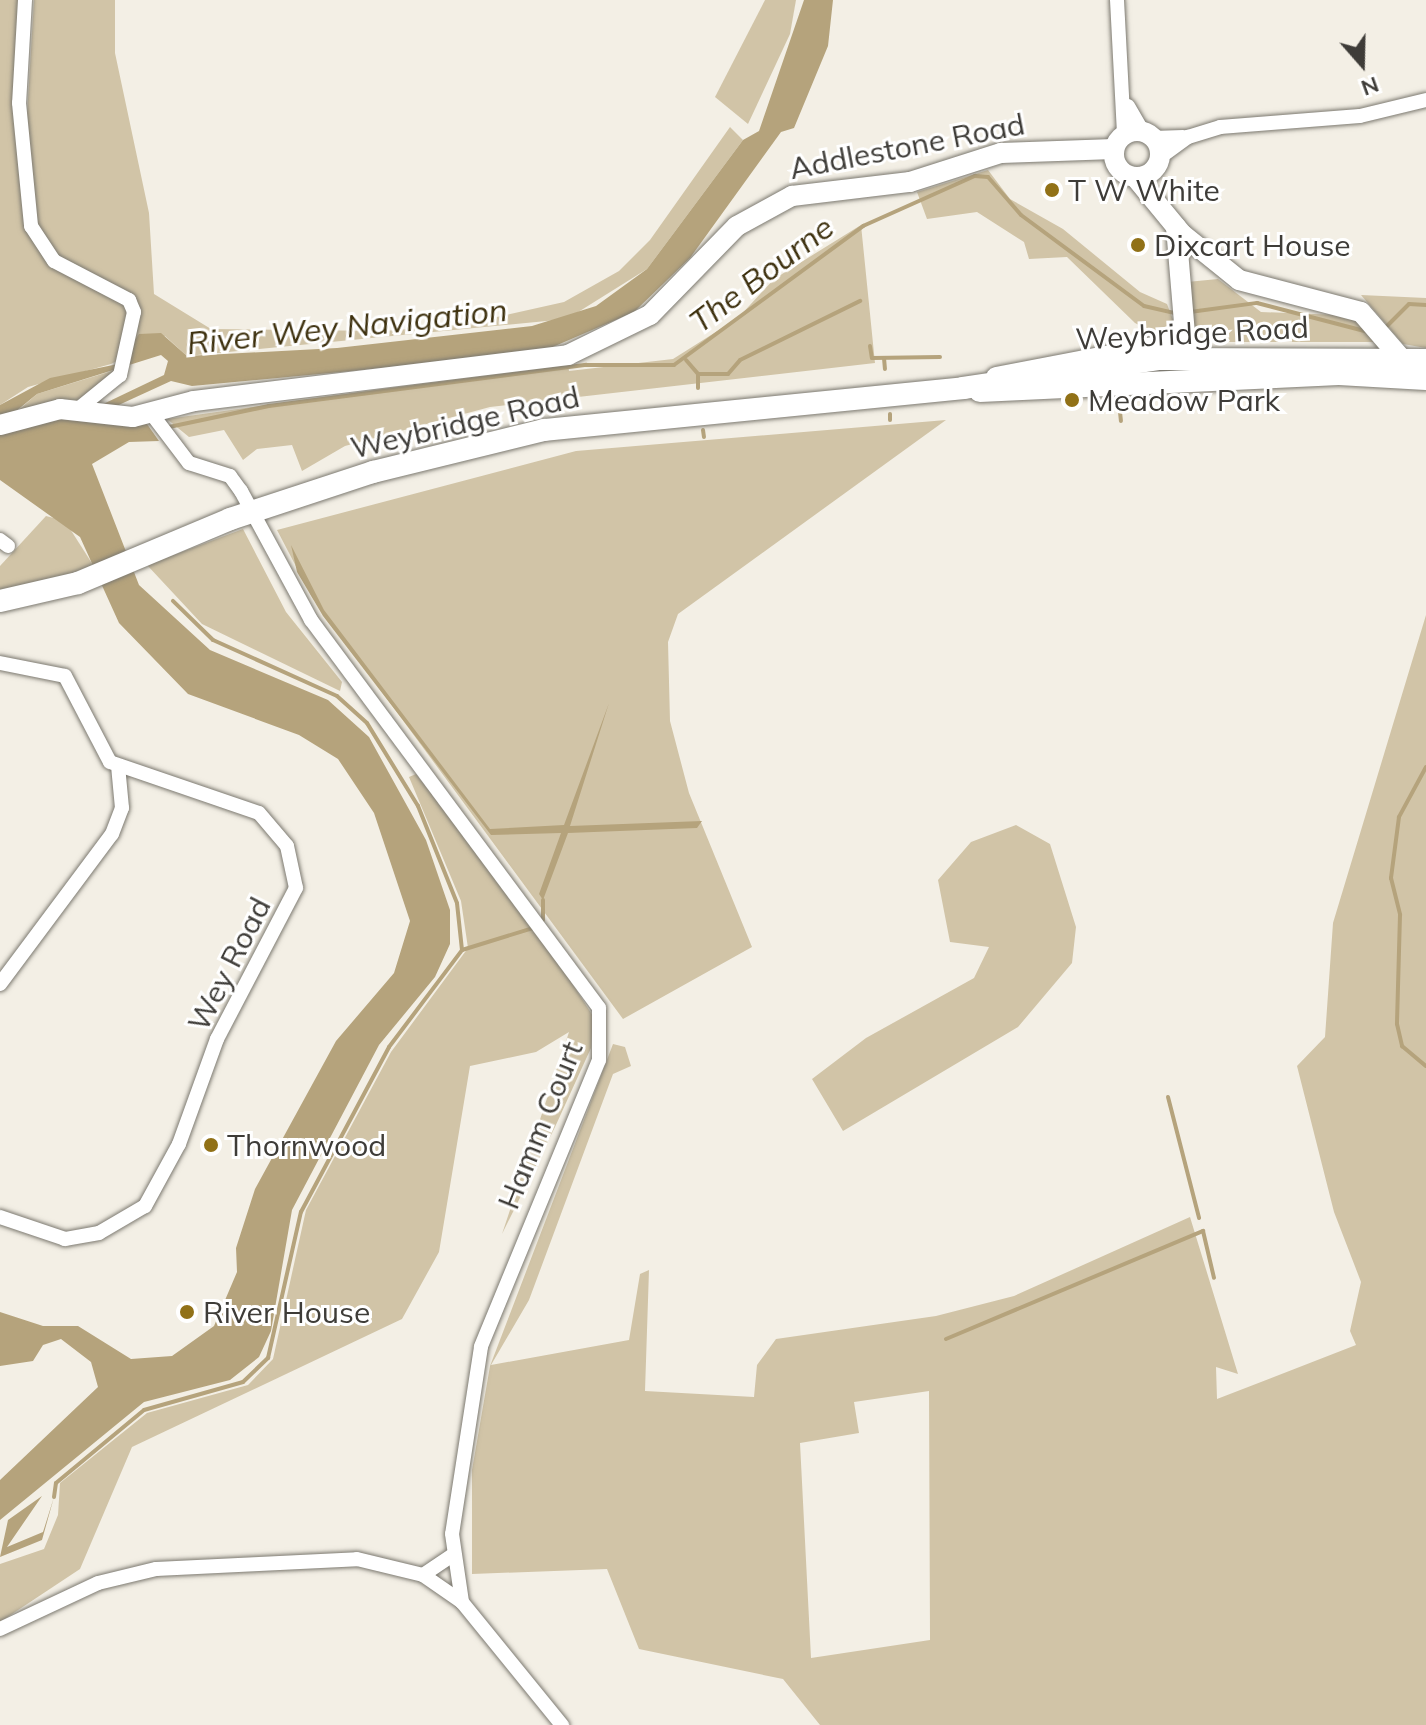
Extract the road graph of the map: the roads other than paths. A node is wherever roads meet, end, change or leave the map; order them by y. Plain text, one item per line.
1 (25, 0) edge
2 (1117, 0) edge
3 (1426, 100) edge
4 (1188, 137) junction
5 (1133, 138) junction
6 (1073, 154) junction
7 (1158, 161) junction
8 (1129, 175) junction
9 (1165, 208) junction
10 (1176, 227) junction
11 (1184, 319) junction
12 (1187, 357) junction
13 (1400, 357) junction
14 (1426, 360) edge
15 (1339, 374) junction
16 (992, 379) junction
17 (1426, 379) edge
18 (963, 388) junction
19 (78, 410) junction
20 (0, 425) edge
21 (158, 425) junction
22 (250, 512) junction
23 (0, 601) edge
24 (0, 663) edge
25 (118, 766) junction
26 (0, 984) edge
27 (0, 1217) edge
28 (451, 1556) junction
29 (423, 1575) junction
30 (462, 1602) junction
31 (0, 1629) edge
32 (562, 1725) edge

1 - 19 street
2 - 5 street
3 - 4 street
4 - 5 street
4 - 7 street
5 - 6 street, Addlestone Road
5 - 7 street, Addlestone Road
5 - 8 street
6 - 8 street, Addlestone Road
6 - 21 street, Addlestone Road
7 - 8 street
7 - 9 street, Addlestone Road
8 - 9 street, Addlestone Road
9 - 10 street, Addlestone Road
10 - 11 street
10 - 13 street, Addlestone Road
11 - 12 street
11 - 16 street
12 - 13 main road, Weybridge Road
12 - 15 main road
12 - 16 main road, Weybridge Road
13 - 14 main road, Weybridge Road
15 - 17 main road, Weybridge Road
15 - 18 main road, Weybridge Road
16 - 18 main road, Weybridge Road
18 - 22 main road, Weybridge Road
19 - 20 street, Addlestone Road
19 - 21 street, Addlestone Road
21 - 22 street, Hamm Court
22 - 23 main road, Weybridge Road
22 - 28 street, Hamm Court
24 - 25 street
25 - 26 street
25 - 27 street, Wey Road
28 - 29 street
28 - 30 street, Hamm Court
29 - 30 street
29 - 31 street
30 - 32 street, Hamm Court

